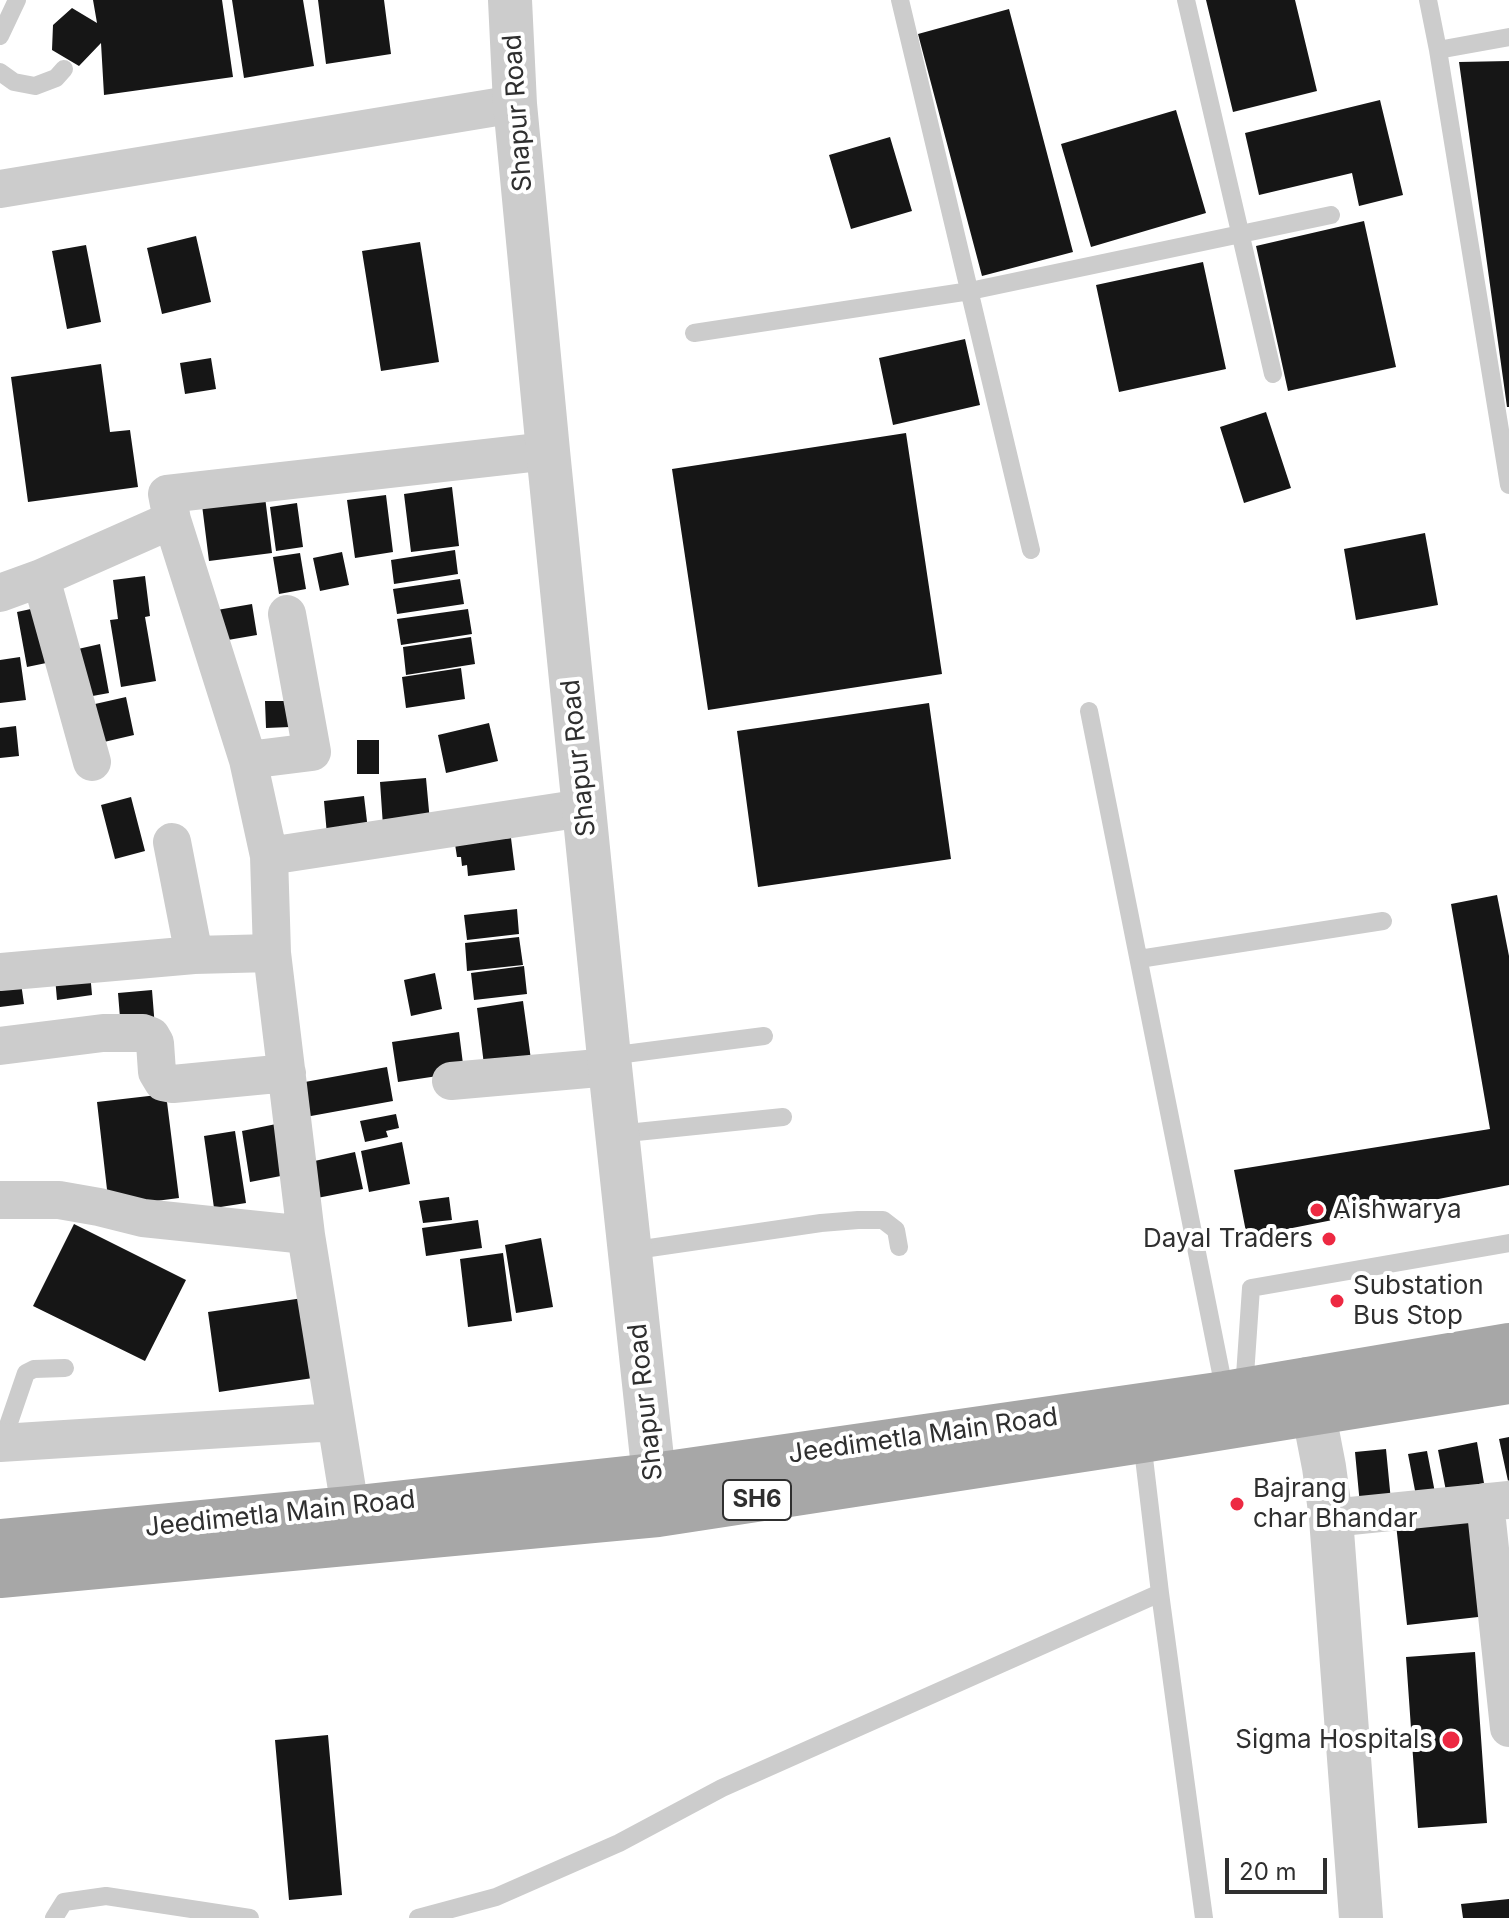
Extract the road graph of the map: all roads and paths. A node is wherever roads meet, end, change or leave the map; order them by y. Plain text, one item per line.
1 (17, 0) edge
2 (510, 0) edge
3 (900, 0) edge
4 (1186, 0) edge
5 (1428, 0) edge
6 (0, 36) edge
7 (1509, 37) edge
8 (1438, 50) junction
9 (64, 69) dead end
10 (0, 72) edge
11 (515, 104) junction
12 (0, 189) edge
13 (1331, 215) dead end
14 (1240, 233) junction
15 (970, 291) junction
16 (694, 333) dead end
17 (1273, 374) dead end
18 (548, 451) junction
19 (1509, 485) edge
20 (172, 520) junction
21 (1031, 550) dead end
22 (41, 578) junction
23 (0, 593) edge
24 (287, 614) dead end
25 (1089, 711) dead end
26 (248, 760) junction
27 (92, 762) dead end
28 (583, 808) junction
29 (172, 842) dead end
30 (269, 856) junction
31 (1383, 921) dead end
32 (272, 953) junction
33 (194, 955) junction
34 (1139, 959) junction
35 (0, 972) edge
36 (764, 1036) dead end
37 (0, 1046) edge
38 (610, 1062) junction
39 (287, 1073) junction
40 (451, 1081) dead end
41 (783, 1117) dead end
42 (617, 1134) junction
43 (0, 1200) edge
44 (306, 1235) junction
45 (1509, 1243) edge
46 (899, 1247) dead end
47 (629, 1251) junction
48 (1509, 1345) edge
49 (65, 1368) dead end
50 (1509, 1382) edge
51 (1234, 1392) junction
52 (1310, 1396) junction
53 (336, 1422) junction
54 (1142, 1441) junction
55 (1, 1443) edge
56 (656, 1495) junction
57 (1497, 1501) edge
58 (350, 1508) junction
59 (1331, 1518) junction
60 (0, 1541) edge
61 (0, 1576) edge
62 (1160, 1593) junction
63 (1502, 1605) edge
64 (1509, 1728) edge
65 (54, 1918) edge
66 (250, 1918) edge
67 (418, 1918) edge
68 (1204, 1918) edge
69 (1361, 1918) edge

1 - 6 lane
2 - 11 street, Shapur Road
3 - 15 lane
4 - 14 lane
5 - 8 lane
7 - 8 lane
8 - 19 lane
9 - 10 lane
11 - 12 street
11 - 18 street, Shapur Road
13 - 14 lane
14 - 15 lane
14 - 17 lane
15 - 16 lane
15 - 21 lane
18 - 20 street
18 - 28 street, Shapur Road
20 - 22 street
20 - 26 street
22 - 23 street
22 - 27 street
24 - 26 street
25 - 34 lane
26 - 30 street
28 - 30 street
28 - 38 street, Shapur Road
29 - 33 street
30 - 32 street
31 - 34 lane
32 - 33 street
32 - 39 street
33 - 35 street
34 - 51 lane
36 - 38 lane
37 - 39 street
38 - 40 street
38 - 42 street, Shapur Road
39 - 44 street
41 - 42 lane
42 - 47 street, Shapur Road
43 - 44 street
44 - 53 street
45 - 51 lane
46 - 47 lane
47 - 56 street, Shapur Road
48 - 52 main road, Jeedimetla Main Road / SH6
49 - 55 lane
50 - 52 main road, Jeedimetla Main Road / SH6
51 - 52 main road, Jeedimetla Main Road / SH6
51 - 56 main road, Jeedimetla Main Road / SH6
52 - 54 main road, Jeedimetla Main Road / SH6
52 - 59 street
53 - 55 street
53 - 58 street
54 - 56 main road, Jeedimetla Main Road / SH6
54 - 62 lane
56 - 58 main road, Jeedimetla Main Road / SH6
56 - 61 main road, Jeedimetla Main Road / SH6
57 - 59 street
57 - 63 street
58 - 60 main road, Jeedimetla Main Road / SH6
59 - 69 street
62 - 67 lane
62 - 68 lane
63 - 64 street
65 - 66 lane

